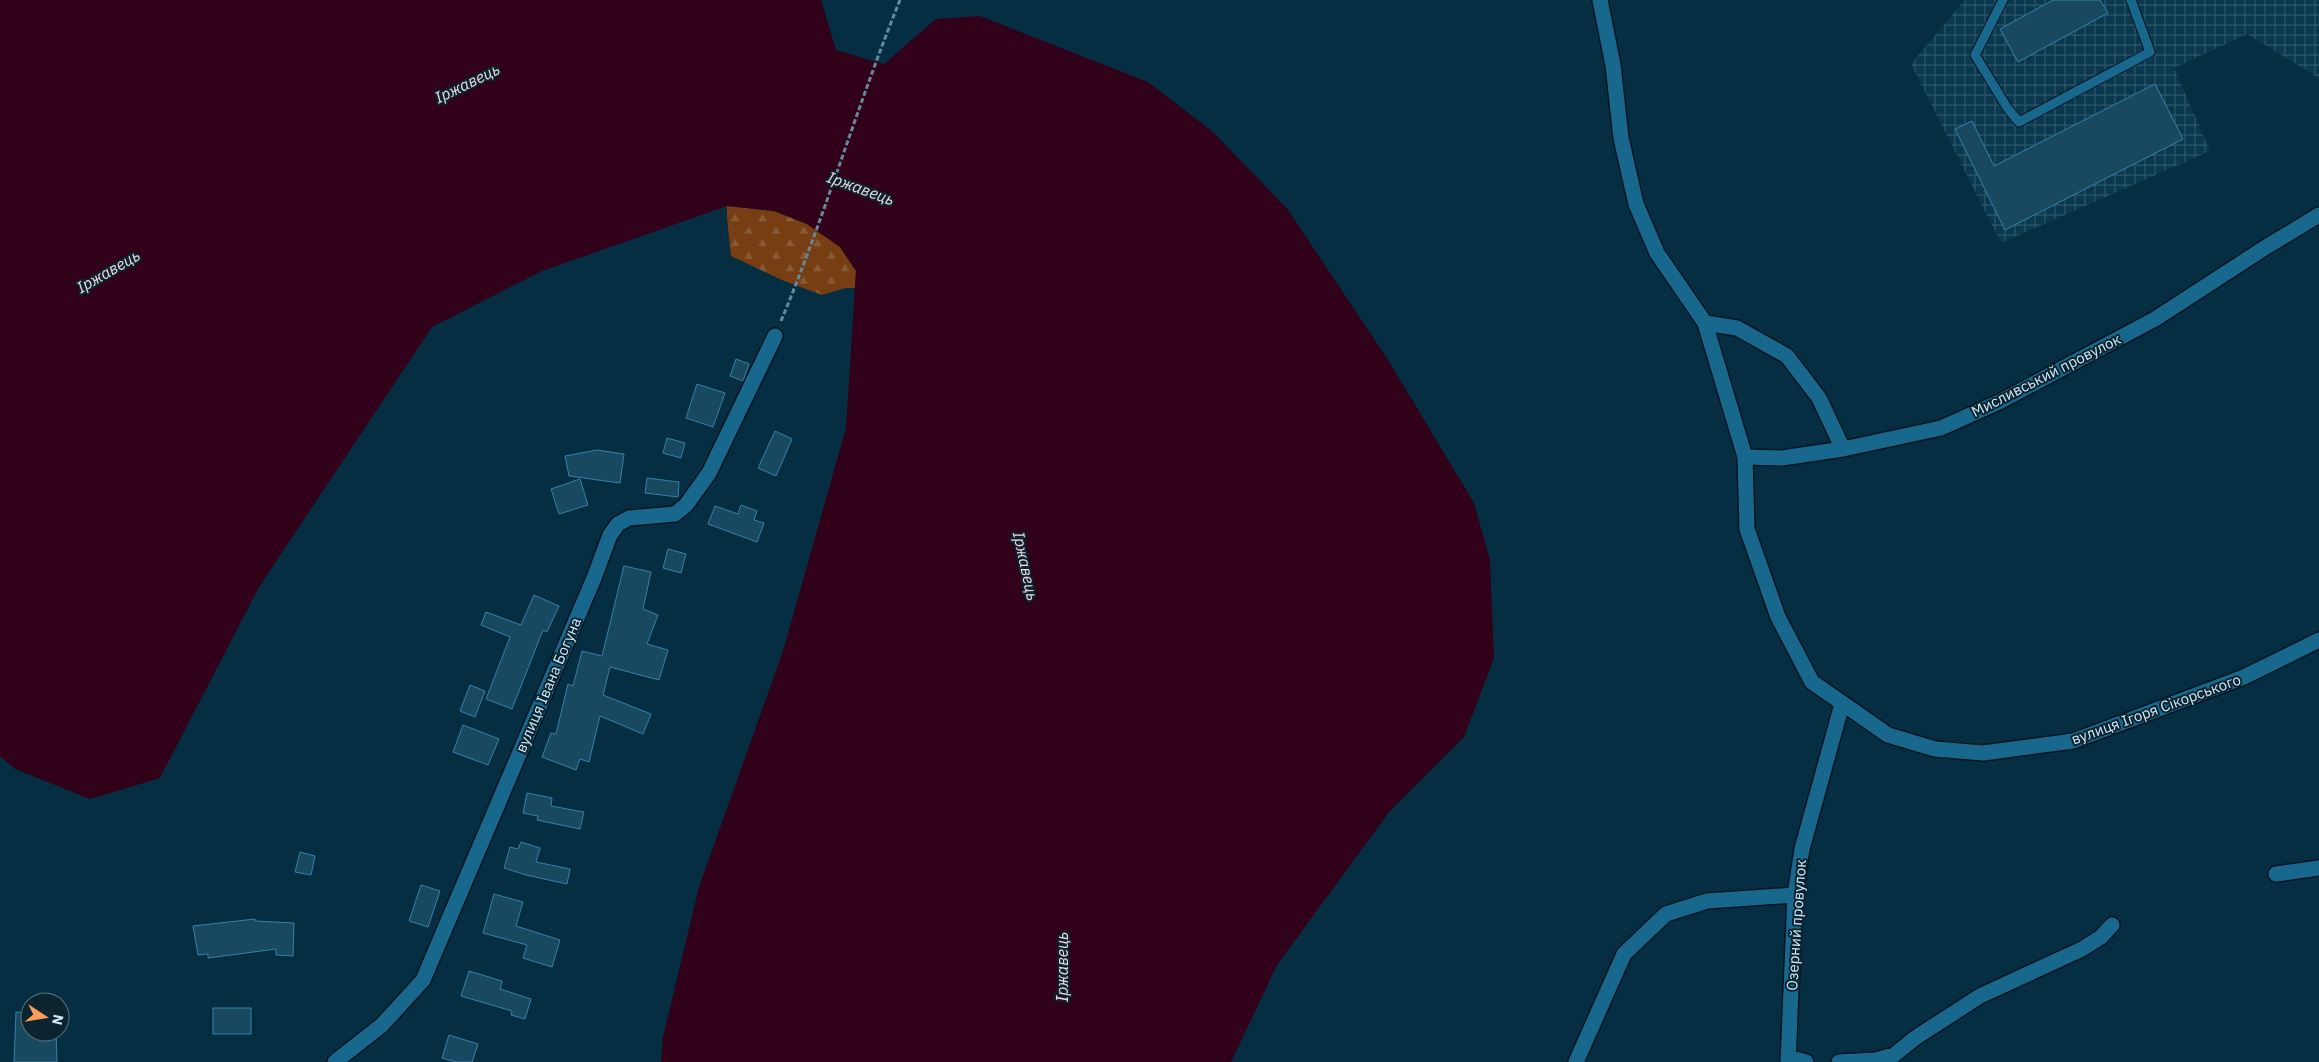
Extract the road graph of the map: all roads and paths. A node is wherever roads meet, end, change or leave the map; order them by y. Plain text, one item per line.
1 (900, 0) edge
2 (1600, 0) edge
3 (2003, 0) edge
4 (2131, 0) edge
5 (2319, 215) edge
6 (1705, 323) junction
7 (774, 336) joint
8 (1843, 449) junction
9 (1745, 457) junction
10 (2319, 640) edge
11 (1842, 704) junction
12 (2319, 868) edge
13 (2276, 874) dead end
14 (1795, 895) junction
15 (2112, 925) dead end
16 (1788, 1059) edge
17 (335, 1062) edge
18 (1576, 1062) edge
19 (1806, 1062) edge
20 (1839, 1062) edge

1 - 7 path
2 - 6 street, вулиця Ігоря Сікорського
3 - 4 lane
5 - 8 street, Мисливський провулок
6 - 8 street
6 - 9 street, вулиця Ігоря Сікорського
7 - 17 street, вулиця Івана Богуна
8 - 9 street, Мисливський провулок
9 - 11 street, вулиця Ігоря Сікорського
10 - 11 street, вулиця Ігоря Сікорського
11 - 14 street, Озерний провулок
12 - 13 street
14 - 16 street, Озерний провулок
14 - 18 street
15 - 20 street
16 - 19 street

